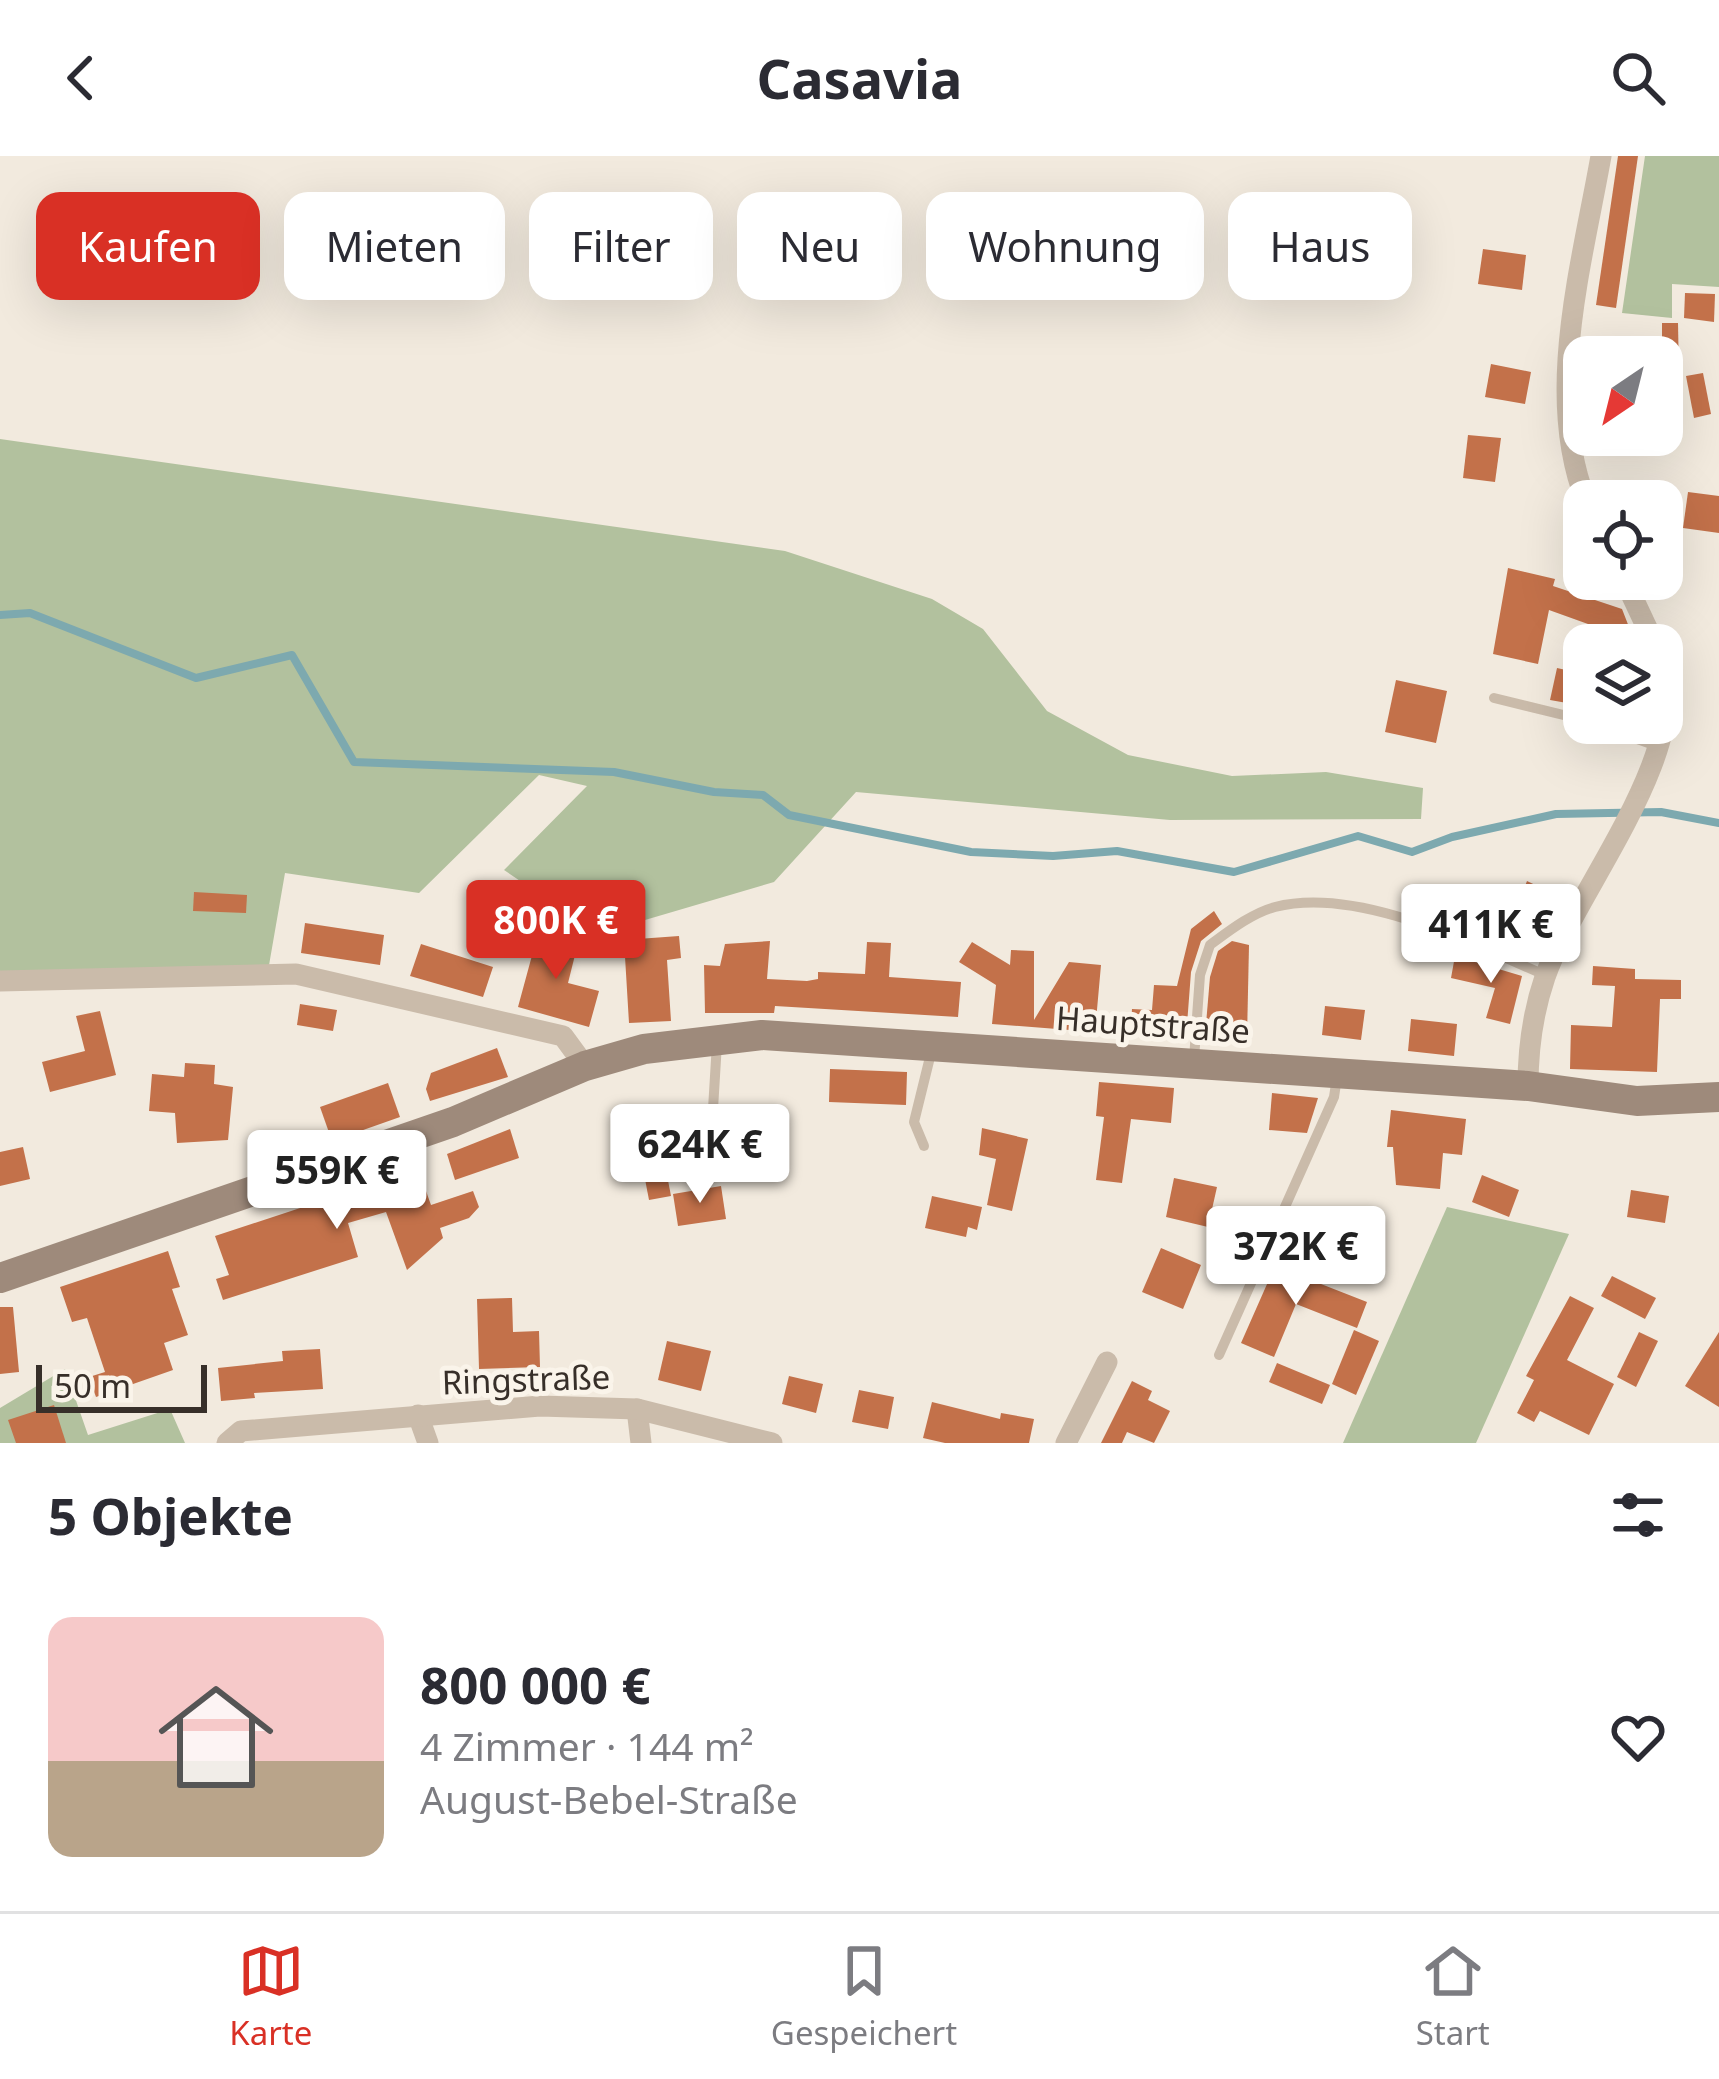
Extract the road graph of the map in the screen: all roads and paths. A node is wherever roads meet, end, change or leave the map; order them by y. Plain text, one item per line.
1 (1601, 156) edge
2 (1577, 480) edge
3 (1494, 698) dead end
4 (1563, 716) edge
5 (1651, 744) edge
6 (1657, 746) joint
7 (1545, 975) junction
8 (0, 981) edge
9 (717, 1040) junction
10 (932, 1046) junction
11 (1194, 1063) junction
12 (585, 1066) junction
13 (1338, 1073) junction
14 (1528, 1086) junction
15 (1719, 1097) edge
16 (720, 1140) dead end
17 (924, 1146) dead end
18 (0, 1278) edge
19 (1220, 1355) dead end
20 (1107, 1362) dead end
21 (637, 1409) junction
22 (418, 1415) junction
23 (227, 1443) edge
24 (428, 1443) edge
25 (640, 1443) edge
26 (772, 1443) edge
27 (1066, 1443) edge

1 - 2 street
3 - 4 lane
5 - 6 lane
6 - 7 street
7 - 11 lane
7 - 14 street
8 - 12 street
9 - 10 main road, Hauptstraße
9 - 12 main road, Hauptstraße
9 - 16 lane
10 - 11 main road, Hauptstraße
10 - 17 lane
11 - 13 main road, Hauptstraße
12 - 18 main road, Hauptstraße
13 - 14 main road, Hauptstraße
13 - 19 lane
14 - 15 main road, Hauptstraße
20 - 27 street
21 - 22 street, Ringstraße
21 - 25 street, Ringstraße
21 - 26 street, Ringstraße
22 - 23 street, Ringstraße
22 - 24 street, Ringstraße

